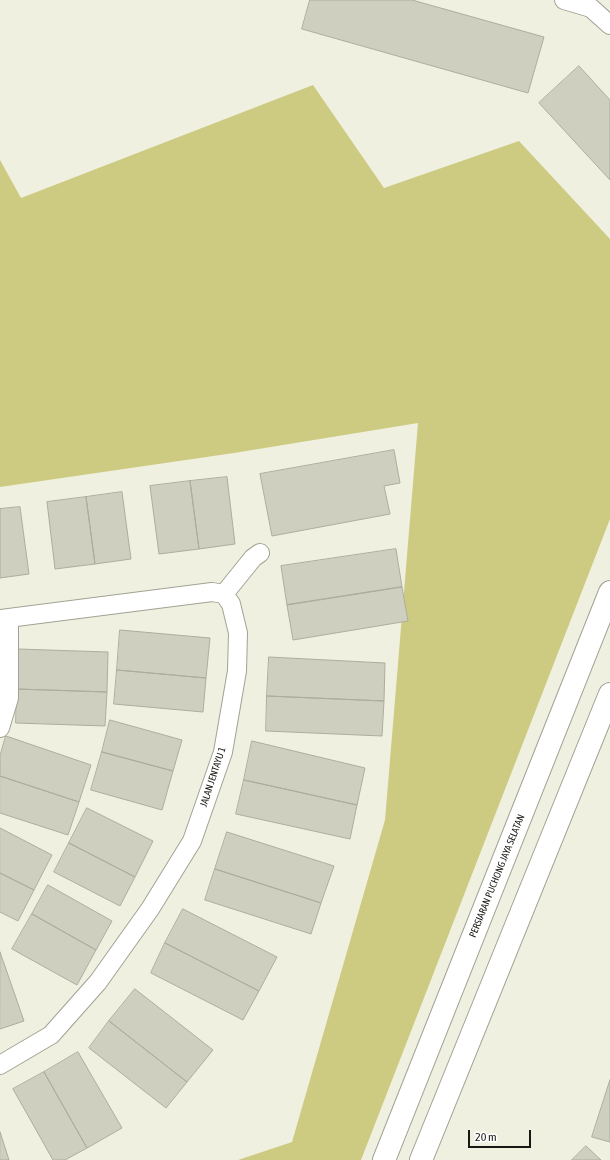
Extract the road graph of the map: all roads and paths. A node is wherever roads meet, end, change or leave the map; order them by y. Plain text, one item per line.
1 (564, 0) edge
2 (610, 25) edge
3 (260, 553) dead end
4 (610, 592) edge
5 (224, 594) junction
6 (5, 618) edge
7 (610, 694) edge
8 (0, 728) edge
9 (0, 1065) edge
10 (384, 1160) edge
11 (421, 1160) edge

1 - 2 street
3 - 5 street
4 - 10 main road, PERSIARAN PUCHONG JAYA SELATAN
5 - 6 street
5 - 9 street, JALAN JENTAYU 1
6 - 8 street
7 - 11 main road

